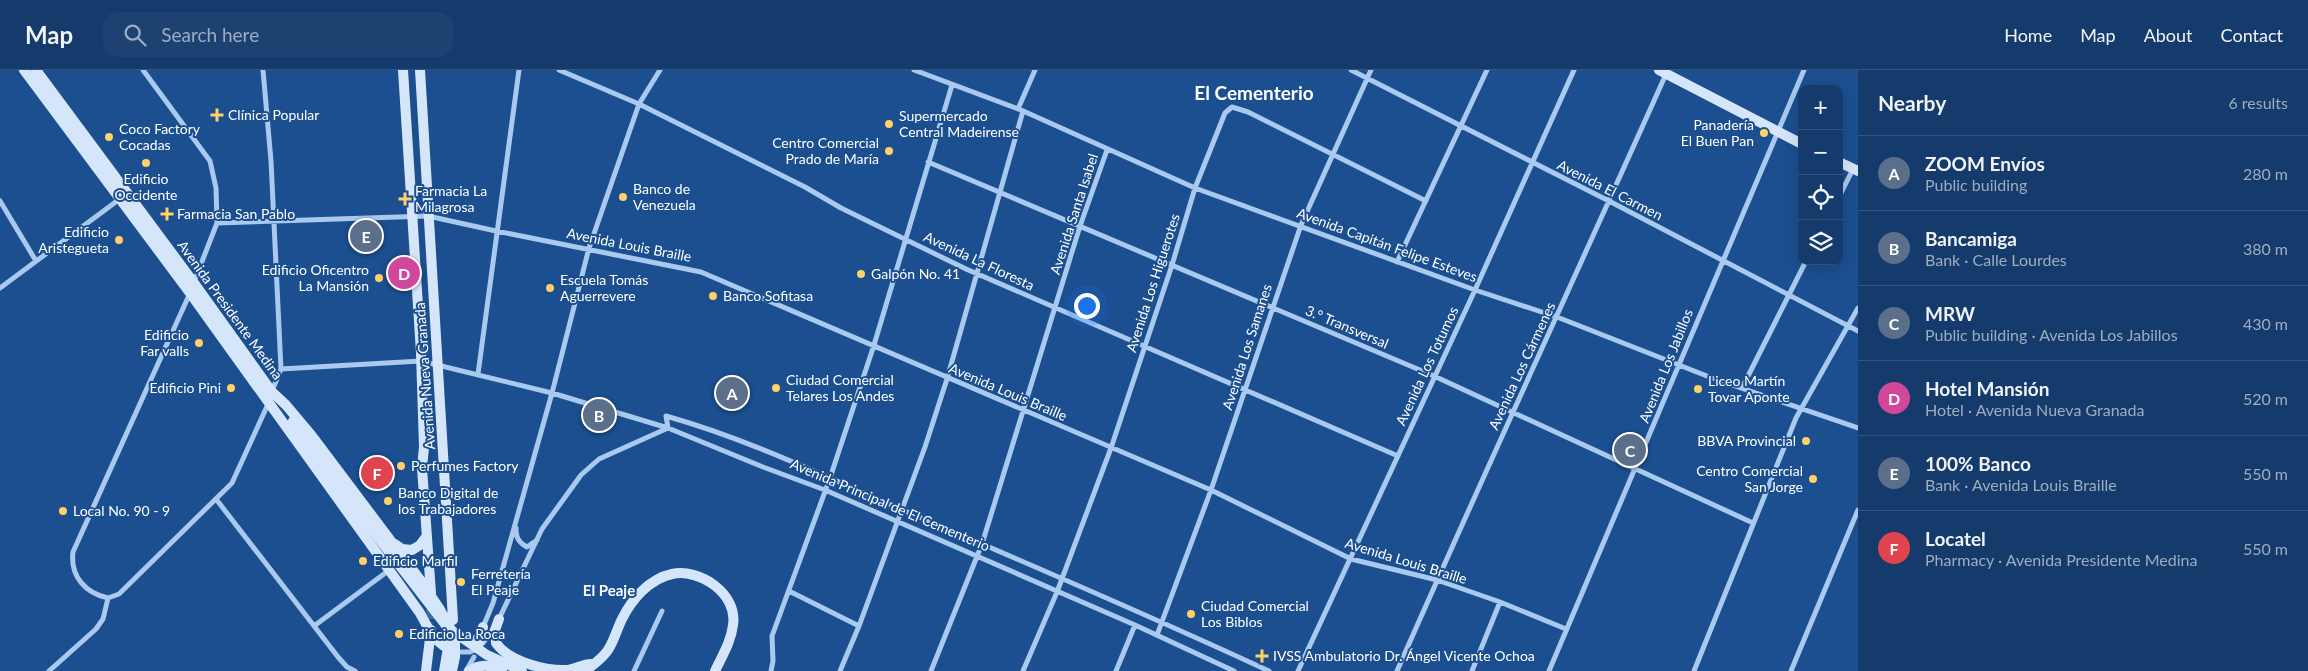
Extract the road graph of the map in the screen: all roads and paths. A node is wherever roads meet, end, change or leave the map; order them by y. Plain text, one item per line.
1 (24, 70) edge
2 (36, 70) edge
3 (143, 70) edge
4 (263, 70) edge
5 (403, 70) edge
6 (420, 70) edge
7 (519, 70) edge
8 (559, 70) edge
9 (660, 70) edge
10 (914, 70) edge
11 (1035, 70) edge
12 (1350, 70) edge
13 (1371, 70) edge
14 (1487, 70) edge
15 (1574, 70) edge
16 (1804, 70) edge
17 (1664, 71) edge
18 (1367, 78) junction
19 (952, 85) junction
20 (639, 104) junction
21 (1021, 110) junction
22 (1460, 127) junction
23 (1778, 132) junction
24 (1798, 142) edge
25 (1107, 150) junction
26 (1332, 153) junction
27 (928, 162) junction
28 (1532, 163) junction
29 (1843, 163) edge
30 (1857, 167) edge
31 (1195, 188) junction
32 (1843, 190) edge
33 (128, 193) junction
34 (999, 193) junction
35 (0, 200) edge
36 (118, 200) junction
37 (1426, 200) junction
38 (1609, 201) junction
39 (412, 215) junction
40 (428, 216) junction
41 (272, 221) junction
42 (217, 223) junction
43 (1301, 225) junction
44 (1080, 226) junction
45 (496, 231) junction
46 (906, 240) junction
47 (589, 248) junction
48 (1722, 260) junction
49 (36, 261) junction
50 (1397, 262) junction
51 (1172, 265) junction
52 (1804, 265) edge
53 (976, 273) junction
54 (194, 283) junction
55 (0, 288) edge
56 (1475, 290) junction
57 (190, 293) junction
58 (1789, 295) junction
59 (1272, 308) junction
60 (1858, 308) edge
61 (1055, 309) junction
62 (1557, 317) junction
63 (1848, 326) junction
64 (1858, 331) edge
65 (874, 345) junction
66 (1144, 345) junction
67 (421, 361) junction
68 (1678, 364) junction
69 (438, 365) junction
70 (242, 366) junction
71 (281, 369) junction
72 (478, 374) junction
73 (1434, 376) junction
74 (947, 378) junction
75 (1742, 388) junction
76 (1245, 389) junction
77 (272, 392) junction
78 (552, 393) junction
79 (268, 403) junction
80 (1802, 408) junction
81 (1024, 410) junction
82 (1512, 412) junction
83 (668, 428) junction
84 (1858, 428) edge
85 (1111, 448) junction
86 (1398, 456) junction
87 (1636, 469) junction
88 (830, 478) junction
89 (825, 490) junction
90 (1211, 490) junction
91 (216, 499) junction
92 (902, 510) junction
93 (1858, 510) edge
94 (516, 522) junction
95 (897, 522) junction
96 (1753, 523) junction
97 (426, 537) junction
98 (539, 538) junction
99 (393, 543) junction
100 (982, 544) junction
101 (977, 557) junction
102 (1350, 558) junction
103 (388, 571) junction
104 (1062, 578) junction
105 (1437, 580) junction
106 (789, 590) junction
107 (1057, 592) junction
108 (431, 596) junction
109 (108, 598) junction
110 (1500, 602) junction
111 (431, 609) tunnel mouth
112 (662, 611) dead end
113 (499, 619) junction
114 (431, 622) tunnel mouth
115 (1162, 622) junction
116 (450, 624) junction
117 (1135, 625) junction
118 (314, 626) junction
119 (859, 626) junction
120 (483, 627) joint
121 (1566, 629) junction
122 (430, 634) junction
123 (1157, 635) junction
124 (479, 643) junction
125 (455, 652) junction
126 (474, 657) dead end
127 (595, 669) edge
128 (49, 671) edge
129 (355, 671) edge
130 (426, 671) edge
131 (444, 671) edge
132 (452, 671) edge
133 (467, 671) edge
134 (502, 671) edge
135 (522, 671) edge
136 (585, 671) edge
137 (634, 671) edge
138 (715, 671) edge
139 (771, 671) edge
140 (840, 671) edge
141 (932, 671) edge
142 (1023, 671) edge
143 (1116, 671) edge
144 (1234, 671) edge
145 (1269, 671) edge
146 (1298, 671) edge
147 (1398, 671) edge
148 (1472, 671) edge
149 (1548, 671) edge
150 (1694, 671) edge
151 (1791, 671) edge

1 - 36 street, Avenida Presidente Medina
2 - 33 street, Avenida Presidente Medina
3 - 42 street
4 - 41 street
5 - 39 street, Avenida Nueva Granada
6 - 40 street, Avenida Nueva Granada
7 - 45 street
8 - 20 street, Avenida La Floresta
9 - 20 street
10 - 19 street, Avenida Capitán Felipe Esteves
11 - 21 street
12 - 18 street, Avenida El Carmen
13 - 18 street, Avenida Los Samanes
14 - 22 street
15 - 28 street, Avenida Los Totumos
16 - 23 street, Avenida Los Jabillos
17 - 23 street
17 - 38 street, Avenida Los Cármenes
18 - 22 street, Avenida El Carmen
18 - 26 street, Avenida Los Samanes
19 - 21 street, Avenida Capitán Felipe Esteves
19 - 27 street
20 - 46 street, Avenida La Floresta
20 - 47 street
21 - 25 street, Avenida Capitán Felipe Esteves
21 - 34 street
22 - 28 street, Avenida El Carmen
22 - 37 street
23 - 24 street
23 - 48 street, Avenida Los Jabillos
25 - 31 street, Avenida Capitán Felipe Esteves
25 - 44 street, Avenida Santa Isabel
26 - 31 street, Avenida Los Higuerotes
26 - 37 street, Avenida Los Higuerotes
26 - 43 street, Avenida Los Samanes
27 - 34 street, 3.° Transversal
27 - 46 street
28 - 38 street, Avenida El Carmen
28 - 56 street, Avenida Los Totumos
29 - 30 street
30 - 32 street
31 - 43 street, Avenida Capitán Felipe Esteves
31 - 51 street, Avenida Los Higuerotes
33 - 36 street
33 - 54 street, Avenida Presidente Medina
34 - 44 street, 3.° Transversal
34 - 53 street
35 - 49 street
36 - 49 street
36 - 57 street, Avenida Presidente Medina
37 - 50 street
38 - 48 street, Avenida El Carmen
38 - 62 street, Avenida Los Cármenes
39 - 40 street, Avenida Louis Braille
39 - 41 street
39 - 67 street, Avenida Nueva Granada
40 - 45 street, Avenida Louis Braille
40 - 69 street, Avenida Nueva Granada
41 - 42 street
41 - 71 street
42 - 54 street
43 - 50 street, Avenida Capitán Felipe Esteves
43 - 59 street, Avenida Los Samanes
44 - 51 street, 3.° Transversal
44 - 61 street, Avenida Santa Isabel
45 - 47 street, Avenida Louis Braille
45 - 72 street
46 - 53 street, Avenida La Floresta
46 - 65 street
47 - 65 street, Avenida Louis Braille
47 - 78 street
48 - 58 street, Avenida El Carmen
48 - 68 street, Avenida Los Jabillos
49 - 55 street
50 - 56 street, Avenida Capitán Felipe Esteves
51 - 59 street, 3.° Transversal
51 - 66 street, Avenida Los Higuerotes
52 - 58 street
53 - 61 street, Avenida La Floresta
53 - 74 street
54 - 57 street
54 - 77 street, Avenida Presidente Medina
56 - 62 street, Avenida Capitán Felipe Esteves
56 - 73 street, Avenida Los Totumos
57 - 70 street, Avenida Presidente Medina
57 - 109 street
58 - 63 street, Avenida El Carmen
58 - 75 street
59 - 73 street, 3.° Transversal
59 - 76 street, Avenida Los Samanes
60 - 63 street
61 - 66 street, Avenida La Floresta
61 - 81 street, Avenida Santa Isabel
62 - 68 street, Avenida Capitán Felipe Esteves
62 - 82 street, Avenida Los Cármenes
63 - 64 street, Avenida El Carmen
63 - 80 street
65 - 74 street, Avenida Louis Braille
65 - 88 street
66 - 76 street, Avenida La Floresta
66 - 85 street, Avenida Los Higuerotes
67 - 69 street, Avenida Principal de El Cementerio
67 - 71 street, Avenida Principal de El Cementerio
67 - 97 street, Avenida Nueva Granada
68 - 75 street, Avenida Capitán Felipe Esteves
68 - 87 street, Avenida Los Jabillos
69 - 72 street, Avenida Principal de El Cementerio
69 - 116 street, Avenida Nueva Granada
70 - 77 street
70 - 79 street, Avenida Presidente Medina
71 - 77 street
72 - 78 street, Avenida Principal de El Cementerio
73 - 82 street, 3.° Transversal
73 - 86 street, Avenida Los Totumos
74 - 81 street, Avenida Louis Braille
74 - 92 street
75 - 80 street, Avenida Capitán Felipe Esteves
76 - 86 street, Avenida La Floresta
76 - 90 street, Avenida Los Samanes
77 - 79 street
77 - 99 street, Avenida Presidente Medina
77 - 116 street, bridge
78 - 83 street, Avenida Principal de El Cementerio
78 - 94 street
79 - 91 street
79 - 103 street, Avenida Presidente Medina
80 - 84 street, Avenida Capitán Felipe Esteves
80 - 96 street
81 - 85 street, Avenida Louis Braille
81 - 100 street, Avenida Santa Isabel
82 - 87 street, 3.° Transversal
82 - 105 street, Avenida Los Cármenes
83 - 88 street
83 - 89 street, Avenida Principal de El Cementerio
83 - 98 street
85 - 90 street, Avenida Louis Braille
85 - 104 street, Avenida Los Higuerotes
86 - 102 street, Avenida Los Totumos
87 - 96 street, 3.° Transversal
87 - 121 street, Avenida Los Jabillos
88 - 89 street
88 - 92 street
89 - 95 street, Avenida Principal de El Cementerio
89 - 106 street
90 - 102 street, Avenida Louis Braille
90 - 115 street, Avenida Los Samanes
91 - 109 street
91 - 118 street
92 - 95 street
92 - 100 street
93 - 151 street
94 - 98 street
94 - 120 street
95 - 101 street, Avenida Principal de El Cementerio
95 - 119 street
96 - 150 street
97 - 99 street
97 - 108 street, Avenida Nueva Granada
98 - 113 street
99 - 108 street, Avenida Presidente Medina
100 - 101 street, Avenida Santa Isabel
100 - 104 street
101 - 107 street, Avenida Principal de El Cementerio
101 - 141 street, Avenida Santa Isabel
102 - 105 street, Avenida Louis Braille
102 - 146 street, Avenida Los Totumos
103 - 118 street
103 - 122 street, Avenida Presidente Medina
104 - 107 street, Avenida Los Higuerotes
104 - 115 street
105 - 110 street, Avenida Louis Braille
105 - 147 street, Avenida Los Cármenes
106 - 119 street
106 - 139 street
107 - 117 street, Avenida Principal de El Cementerio
107 - 142 street, Avenida Los Higuerotes
108 - 111 street, Avenida Nueva Granada
108 - 125 street, Avenida Presidente Medina
109 - 128 street
110 - 121 street, Avenida Louis Braille
110 - 148 street
112 - 137 street
113 - 124 street
113 - 127 street
114 - 122 street
115 - 123 street, Avenida Los Samanes
115 - 145 street
116 - 131 street, Avenida Nueva Granada, bridge
116 - 135 street, bridge
117 - 123 street, Avenida Principal de El Cementerio
117 - 143 street
118 - 129 street
119 - 140 street
120 - 124 street
121 - 149 street, Avenida Los Jabillos
122 - 125 street
122 - 130 street
123 - 144 street, Avenida Principal de El Cementerio
124 - 125 street
125 - 132 street
126 - 133 street
127 - 136 street
127 - 138 street
133 - 134 street

